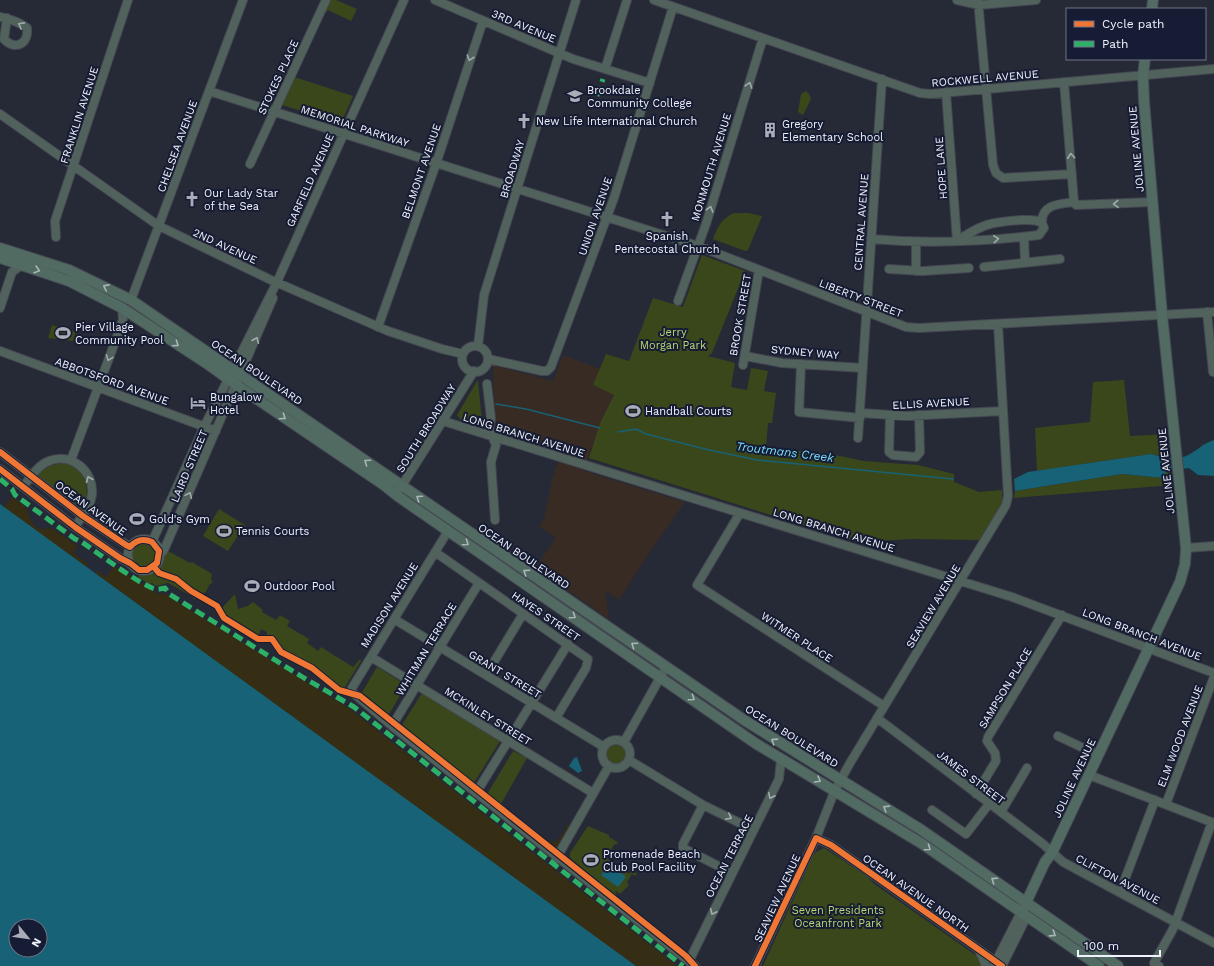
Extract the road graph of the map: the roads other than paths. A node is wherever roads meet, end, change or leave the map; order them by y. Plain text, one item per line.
1 (128, 0) edge
2 (243, 0) edge
3 (326, 0) edge
4 (404, 0) edge
5 (435, 0) edge
6 (576, 0) edge
7 (627, 0) edge
8 (654, 0) edge
9 (957, 0) edge
10 (1036, 0) edge
11 (447, 2) edge
12 (979, 3) edge
13 (674, 7) junction
14 (483, 21) junction
15 (763, 38) junction
16 (560, 53) junction
17 (1145, 60) edge
18 (605, 69) junction
19 (1214, 69) edge
20 (1143, 75) junction
21 (882, 79) junction
22 (1064, 82) junction
23 (650, 83) junction
24 (986, 89) junction
25 (209, 91) junction
26 (946, 92) junction
27 (274, 112) junction
28 (0, 114) edge
29 (343, 134) junction
30 (250, 164) dead end
31 (436, 164) junction
32 (73, 166) junction
33 (1072, 174) junction
34 (517, 189) junction
35 (1074, 202) junction
36 (1153, 202) junction
37 (608, 217) junction
38 (1042, 223) junction
39 (159, 226) junction
40 (56, 237) dead end
41 (1024, 237) junction
42 (871, 239) junction
43 (957, 241) junction
44 (916, 243) junction
45 (698, 246) junction
46 (0, 248) edge
47 (0, 258) edge
48 (1060, 259) dead end
49 (1025, 262) junction
50 (22, 265) junction
51 (984, 267) dead end
52 (970, 268) dead end
53 (889, 269) dead end
54 (759, 270) junction
55 (916, 271) junction
56 (277, 282) junction
57 (131, 300) junction
58 (678, 301) dead end
59 (0, 308) edge
60 (122, 308) junction
61 (866, 312) junction
62 (1210, 312) edge
63 (1162, 314) junction
64 (998, 324) junction
65 (378, 327) junction
66 (478, 346) junction
67 (0, 351) edge
68 (463, 354) junction
69 (745, 356) junction
70 (488, 359) junction
71 (801, 364) junction
72 (743, 365) dead end
73 (863, 368) junction
74 (474, 371) junction
75 (1213, 372) dead end
76 (230, 374) junction
77 (238, 380) junction
78 (487, 384) dead end
79 (98, 388) junction
80 (1003, 411) junction
81 (919, 415) junction
82 (860, 416) junction
83 (890, 416) junction
84 (443, 421) junction
85 (204, 427) junction
86 (216, 431) junction
87 (492, 436) junction
88 (858, 438) dead end
89 (0, 452) edge
90 (71, 460) junction
91 (0, 469) edge
92 (31, 476) junction
93 (402, 486) junction
94 (23, 487) junction
95 (396, 495) junction
96 (740, 513) junction
97 (82, 516) junction
98 (495, 520) dead end
99 (75, 527) junction
100 (448, 531) junction
101 (152, 542) junction
102 (1214, 546) edge
103 (130, 547) junction
104 (1186, 548) junction
105 (435, 552) junction
106 (160, 556) junction
107 (130, 563) junction
108 (961, 581) junction
109 (479, 583) junction
110 (523, 614) junction
111 (1062, 615) junction
112 (394, 619) junction
113 (568, 644) junction
114 (440, 647) junction
115 (1148, 648) junction
116 (371, 657) junction
117 (666, 667) junction
118 (1214, 673) edge
119 (486, 675) junction
120 (660, 676) junction
121 (1214, 677) edge
122 (417, 685) junction
123 (532, 703) junction
124 (884, 706) junction
125 (556, 718) junction
126 (877, 718) junction
127 (392, 726) junction
128 (1058, 736) dead end
129 (508, 741) junction
130 (624, 742) junction
131 (604, 747) junction
132 (1098, 755) junction
133 (781, 759) junction
134 (629, 760) junction
135 (609, 766) junction
136 (1027, 768) dead end
137 (1089, 775) junction
138 (840, 780) junction
139 (835, 790) junction
140 (476, 793) junction
141 (593, 793) junction
142 (976, 794) junction
143 (1155, 800) junction
144 (989, 804) junction
145 (1166, 804) junction
146 (703, 805) junction
147 (932, 810) dead end
148 (1001, 812) junction
149 (1213, 822) edge
150 (754, 830) junction
151 (816, 838) junction
152 (1052, 853) junction
153 (557, 858) junction
154 (732, 874) junction
155 (1120, 892) junction
156 (1028, 904) junction
157 (1024, 914) junction
158 (1175, 922) junction
159 (1214, 943) edge
160 (979, 950) junction
161 (692, 963) edge
162 (999, 965) edge
163 (755, 966) edge
164 (986, 966) edge
165 (1099, 966) edge
166 (1118, 966) edge
167 (1159, 966) edge

1 - 32 street, FRANKLIN AVENUE
2 - 25 street, CHELSEA AVENUE
3 - 27 street, STOKES PLACE
4 - 29 street, GARFIELD AVENUE
5 - 11 street, 3RD AVENUE
6 - 16 street, BROADWAY
7 - 18 street
8 - 13 street, ROCKWELL AVENUE
9 - 12 street
10 - 12 street
11 - 14 street, 3RD AVENUE
12 - 24 street
13 - 15 street, ROCKWELL AVENUE
13 - 23 street, UNION AVENUE
14 - 16 street, 3RD AVENUE
14 -> 31 street, BELMONT AVENUE
15 - 21 street, ROCKWELL AVENUE
45 -> 15 street, MONMOUTH AVENUE
16 - 18 street, 3RD AVENUE
16 - 34 street, BROADWAY
17 - 20 main road, JOLINE AVENUE
18 - 23 street, 3RD AVENUE
19 - 20 street, ROCKWELL AVENUE
20 - 22 street, ROCKWELL AVENUE
20 - 36 main road, JOLINE AVENUE
21 - 26 street, ROCKWELL AVENUE
21 - 42 street, CENTRAL AVENUE
22 - 24 street, ROCKWELL AVENUE
33 -> 22 street
23 - 37 street, UNION AVENUE
24 - 26 street, ROCKWELL AVENUE
24 - 33 street
25 - 27 street, MEMORIAL PARKWAY
25 - 39 street, CHELSEA AVENUE
26 - 43 street, HOPE LANE
27 - 29 street, MEMORIAL PARKWAY
27 - 30 street, STOKES PLACE
28 - 32 street, 2ND AVENUE
29 - 31 street, MEMORIAL PARKWAY
29 - 56 street, GARFIELD AVENUE
31 - 34 street, MEMORIAL PARKWAY
31 - 65 street, BELMONT AVENUE
32 - 39 street, 2ND AVENUE
32 - 40 street, FRANKLIN AVENUE
33 - 35 street
34 - 37 street, LIBERTY STREET
34 - 66 street, BROADWAY
36 -> 35 street
35 - 38 street
36 - 63 main road, JOLINE AVENUE
37 - 45 street, LIBERTY STREET
37 - 70 street, UNION AVENUE
38 - 41 street
38 - 43 street
39 - 56 street, 2ND AVENUE
39 - 57 street, CHELSEA AVENUE
43 -> 41 street
41 - 49 street
42 - 44 street
42 - 61 street, CENTRAL AVENUE
43 - 44 street
44 - 55 street
45 - 54 street, LIBERTY STREET
45 - 58 street, MONMOUTH AVENUE
57 -> 46 main road, OCEAN BOULEVARD
47 - 50 main road, OCEAN BOULEVARD
48 - 49 street
49 - 51 street
50 - 59 street
50 -> 60 main road, OCEAN BOULEVARD
52 - 55 street
53 - 55 street
54 - 61 street, LIBERTY STREET
54 - 69 street, BROOK STREET
56 - 65 street, 2ND AVENUE
56 - 76 street, GARFIELD AVENUE
77 -> 56 street, GARFIELD AVENUE
57 - 76 main road, OCEAN BOULEVARD
60 -> 76 main road, OCEAN BOULEVARD
60 -> 79 street
61 - 64 street, LIBERTY STREET
61 - 73 street, CENTRAL AVENUE
62 - 63 street, LIBERTY STREET
62 - 75 street
63 - 64 street, LIBERTY STREET
63 - 104 main road, JOLINE AVENUE
64 - 80 street, SEAVIEW AVENUE
65 - 68 street, 2ND AVENUE
66 - 68 street
66 - 70 street
67 - 79 street, ABBOTSFORD AVENUE
68 - 74 street
69 - 71 street, SYDNEY WAY
69 - 72 street, BROOK STREET
70 - 74 street
71 - 73 street, SYDNEY WAY
71 - 82 street, ELLIS AVENUE
73 - 82 street, CENTRAL AVENUE
74 - 84 street, SOUTH BROADWAY
76 - 77 main road, OCEAN BOULEVARD
76 - 85 street, LAIRD STREET
77 - 86 street, LAIRD STREET
93 -> 77 main road, OCEAN BOULEVARD
77 -> 95 main road, OCEAN BOULEVARD
78 - 87 street
79 - 85 street, ABBOTSFORD AVENUE
79 - 90 street
80 - 81 street, ELLIS AVENUE
80 - 108 street, SEAVIEW AVENUE
81 - 83 street, ELLIS AVENUE
81 - 83 street
82 - 83 street, ELLIS AVENUE
82 - 88 street, CENTRAL AVENUE
84 - 87 street, LONG BRANCH AVENUE
84 - 93 street, SOUTH BROADWAY
85 - 86 street, ABBOTSFORD AVENUE
85 - 101 street, LAIRD STREET
106 -> 86 street, LAIRD STREET
87 - 96 street, LONG BRANCH AVENUE
87 - 98 street
89 - 92 street, OCEAN AVENUE
90 - 92 street
97 -> 90 street
91 - 94 street
92 - 94 street
92 - 97 street, OCEAN AVENUE
93 - 95 street, SOUTH BROADWAY
117 -> 93 main road, OCEAN BOULEVARD
94 - 99 street
95 - 100 main road, OCEAN BOULEVARD
96 - 108 street, LONG BRANCH AVENUE
96 - 124 street, WITMER PLACE
97 - 99 street
97 - 103 street, OCEAN AVENUE
99 - 107 street
100 - 105 street, MADISON AVENUE
100 -> 120 main road, OCEAN BOULEVARD
101 - 103 street, OCEAN AVENUE
101 - 106 street
102 - 104 street
103 - 107 street, OCEAN AVENUE
104 - 115 main road, JOLINE AVENUE
105 - 109 street, HAYES STREET
105 - 112 street, MADISON AVENUE
106 - 107 street
108 - 111 street, LONG BRANCH AVENUE
108 - 124 street, SEAVIEW AVENUE
109 - 110 street, HAYES STREET
109 - 114 street, WHITMAN TERRACE
110 - 113 street, HAYES STREET
110 - 119 street
111 - 115 street, LONG BRANCH AVENUE
111 - 142 street, SAMPSON PLACE
112 - 114 street, GRANT STREET
112 - 116 street, MADISON AVENUE
113 - 123 street
113 - 125 street, HAYES STREET
114 - 119 street, GRANT STREET
114 - 122 street, WHITMAN TERRACE
115 - 118 street, LONG BRANCH AVENUE
115 - 132 main road, JOLINE AVENUE
116 - 122 street, MCKINLEY STREET
116 - 127 street, MADISON AVENUE
117 - 120 street
138 -> 117 main road, OCEAN BOULEVARD
119 - 123 street, GRANT STREET
120 - 130 street
120 -> 133 main road, OCEAN BOULEVARD
121 - 145 street, ELM WOOD AVENUE
122 - 127 street, WHITMAN TERRACE
122 - 129 street, MCKINLEY STREET
123 - 125 street, GRANT STREET
123 - 129 street
124 - 126 street, SEAVIEW AVENUE
125 - 131 street, GRANT STREET
126 - 138 street, SEAVIEW AVENUE
126 - 142 street, JAMES STREET
127 - 140 street
128 - 132 street
129 - 140 street
129 - 141 street, MCKINLEY STREET
130 - 131 street
130 - 134 street
131 - 135 street
132 - 137 main road, JOLINE AVENUE
133 -> 139 main road, OCEAN BOULEVARD
133 -> 150 street, OCEAN TERRACE
134 - 135 street
134 - 146 street
135 - 141 street
136 - 148 street
137 - 143 street
137 - 152 main road, JOLINE AVENUE
138 - 139 street, SEAVIEW AVENUE
156 -> 138 main road, OCEAN BOULEVARD
139 - 151 street, SEAVIEW AVENUE
139 -> 157 main road, OCEAN BOULEVARD
140 - 153 street
141 - 153 street
142 - 144 street, JAMES STREET
143 - 145 street
143 - 155 street
144 - 147 street
144 - 148 street, JAMES STREET
145 - 149 street
146 -> 150 street
146 - 154 street
148 - 152 street, JAMES STREET
149 - 158 street
150 - 154 street, OCEAN TERRACE
151 - 160 street, OCEAN AVENUE NORTH
151 - 163 street, SEAVIEW AVENUE
152 - 155 street, CLIFTON AVENUE
152 - 156 main road, JOLINE AVENUE
153 - 161 street
154 -> 161 street, OCEAN TERRACE
155 - 158 street, CLIFTON AVENUE
156 - 157 main road, JOLINE AVENUE
156 - 166 main road, OCEAN BOULEVARD
157 - 162 street, JOLINE AVENUE
157 -> 165 main road, OCEAN BOULEVARD
158 - 159 street, CLIFTON AVENUE
158 - 167 street
160 - 162 street, OCEAN AVENUE NORTH
160 - 164 street

